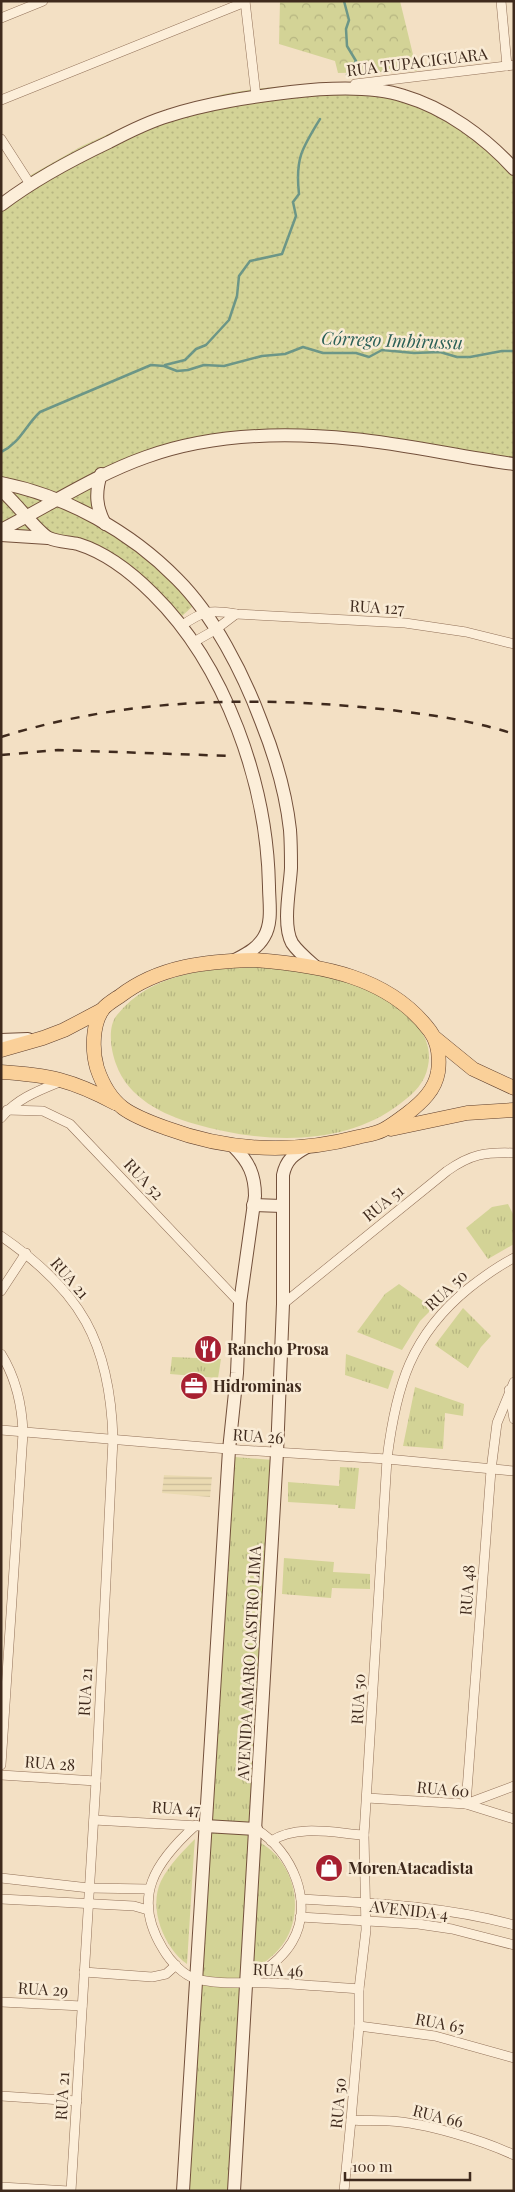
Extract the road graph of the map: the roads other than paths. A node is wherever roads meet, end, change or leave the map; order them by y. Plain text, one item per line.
1 (43, 1) edge
2 (245, 1) edge
3 (501, 1) edge
4 (1, 18) edge
5 (510, 66) edge
6 (324, 88) junction
7 (256, 96) junction
8 (1, 100) edge
9 (1, 139) edge
10 (514, 169) edge
11 (30, 184) junction
12 (1, 205) edge
13 (514, 464) edge
14 (101, 474) junction
15 (1, 482) edge
16 (1, 490) edge
17 (58, 499) junction
18 (28, 516) junction
19 (105, 524) junction
20 (1, 530) edge
21 (1, 535) edge
22 (48, 538) junction
23 (203, 612) junction
24 (236, 614) junction
25 (181, 626) junction
26 (215, 630) junction
27 (192, 643) junction
28 (514, 644) edge
29 (235, 960) junction
30 (316, 967) junction
31 (102, 1010) junction
32 (43, 1038) junction
33 (435, 1038) junction
34 (1, 1040) edge
35 (1, 1050) edge
36 (1, 1072) edge
37 (66, 1080) junction
38 (514, 1088) edge
39 (123, 1108) junction
40 (8, 1110) junction
41 (514, 1110) edge
42 (1, 1118) edge
43 (383, 1130) junction
44 (234, 1147) junction
45 (306, 1147) junction
46 (514, 1153) edge
47 (253, 1205) junction
48 (282, 1206) junction
49 (1, 1236) edge
50 (26, 1252) junction
51 (514, 1258) edge
52 (1, 1291) edge
53 (240, 1302) junction
54 (283, 1304) junction
55 (1, 1354) edge
56 (511, 1386) edge
57 (514, 1419) edge
58 (1, 1430) edge
59 (23, 1433) junction
60 (113, 1439) junction
61 (229, 1450) junction
62 (277, 1453) junction
63 (387, 1458) junction
64 (491, 1470) junction
65 (514, 1471) edge
66 (4, 1681) edge
67 (1, 1765) edge
68 (1, 1776) edge
69 (96, 1781) junction
70 (514, 1786) edge
71 (367, 1798) junction
72 (466, 1804) junction
73 (514, 1819) edge
74 (94, 1820) junction
75 (201, 1826) junction
76 (256, 1829) junction
77 (364, 1836) junction
78 (271, 1841) junction
79 (1, 1878) edge
80 (89, 1888) junction
81 (148, 1889) junction
82 (1, 1899) edge
83 (300, 1899) junction
84 (365, 1902) junction
85 (89, 1904) junction
86 (148, 1910) junction
87 (300, 1917) junction
88 (366, 1921) junction
89 (514, 1925) edge
90 (514, 1945) edge
91 (176, 1965) junction
92 (84, 1972) junction
93 (195, 1979) junction
94 (247, 1984) junction
95 (360, 1989) junction
96 (1, 2002) edge
97 (82, 2006) junction
98 (359, 2026) junction
99 (514, 2058) edge
100 (1, 2096) edge
101 (77, 2101) junction
102 (351, 2120) junction
103 (514, 2156) edge
104 (1, 2187) edge
105 (70, 2191) edge
106 (184, 2191) edge
107 (234, 2191) edge
108 (344, 2191) edge

1 - 4 street
2 - 7 street
2 - 8 street
3 - 5 street
5 - 6 street, RUA TUPACIGUARA
6 - 7 main road
6 - 10 main road
7 - 11 main road
9 - 11 street
11 - 12 main road
13 - 14 main road
14 - 17 main road
14 - 19 main road
15 - 17 main road
16 - 18 main road
17 - 18 main road
17 - 19 main road
18 - 20 main road
18 - 22 main road
19 - 23 main road
21 - 22 main road
22 - 25 main road
23 - 24 street, RUA 127
23 - 25 street
23 - 26 main road
24 - 26 street
24 - 28 street, RUA 127
25 - 27 main road
26 - 27 street
26 - 30 main road
27 - 29 main road
29 - 30 main road
29 - 31 main road
30 - 33 main road
31 - 32 main road
31 - 39 main road
32 - 34 main road
32 - 35 main road
33 - 38 main road
33 - 43 main road
36 - 37 main road
37 - 39 main road
37 - 40 street
39 - 44 main road
40 - 42 street
40 - 53 street, RUA 52
41 - 43 main road
43 - 45 main road
44 - 45 main road
44 - 47 main road, AVENIDA AMARO CASTRO LIMA
45 - 48 main road, AVENIDA AMARO CASTRO LIMA
46 - 54 street, RUA 51
47 - 48 main road
47 - 53 main road, AVENIDA AMARO CASTRO LIMA
48 - 54 main road, AVENIDA AMARO CASTRO LIMA
49 - 50 street, RUA 21
50 - 52 street
50 - 60 street, RUA 21
51 - 63 street, RUA 50
53 - 61 main road, AVENIDA AMARO CASTRO LIMA
54 - 62 main road, AVENIDA AMARO CASTRO LIMA
55 - 59 street
56 - 57 street
56 - 64 street, RUA 48
58 - 59 street, RUA 26
59 - 60 street, RUA 26
59 - 66 street
60 - 61 street, RUA 26
60 - 69 street, RUA 21
61 - 62 street, RUA 26
61 - 75 main road, AVENIDA AMARO CASTRO LIMA
62 - 63 street, RUA 26
62 - 76 main road, AVENIDA AMARO CASTRO LIMA
63 - 64 street, RUA 26
63 - 71 street, RUA 50
64 - 65 street, RUA 26
64 - 72 street, RUA 48
66 - 67 street
68 - 69 street, RUA 28
69 - 74 street, RUA 21
70 - 72 street
71 - 72 street, RUA 60
71 - 77 street, RUA 50
72 - 73 street, RUA 60
74 - 75 street, RUA 47
74 - 80 street, RUA 21
75 - 76 main road, RUA 47
75 - 81 street
75 - 93 main road, AVENIDA AMARO CASTRO LIMA
76 - 78 street
76 - 94 main road, AVENIDA AMARO CASTRO LIMA
77 - 78 street
77 - 84 street, RUA 50
78 - 83 street
79 - 80 street
80 - 81 street
80 - 85 street, RUA 21
81 - 86 street
82 - 85 street
83 - 84 street, AVENIDA 4
83 - 87 street
84 - 88 street, RUA 50
84 - 89 street, AVENIDA 4
85 - 86 street
85 - 92 street, RUA 21
86 - 91 street
87 - 88 street, AVENIDA 4
87 - 94 street
88 - 90 street, AVENIDA 4
88 - 95 street, RUA 50
91 - 92 street
91 - 93 street
92 - 97 street, RUA 21
93 - 94 street, RUA 46
93 - 106 main road, AVENIDA AMARO CASTRO LIMA
94 - 95 street, RUA 46
94 - 107 main road, AVENIDA AMARO CASTRO LIMA
95 - 98 street, RUA 50
96 - 97 street, RUA 29
97 - 101 street, RUA 21
98 - 99 street, RUA 65
98 - 102 street, RUA 50
100 - 101 street
101 - 105 street, RUA 21
102 - 103 street, RUA 66
102 - 108 street, RUA 50
104 - 105 street

